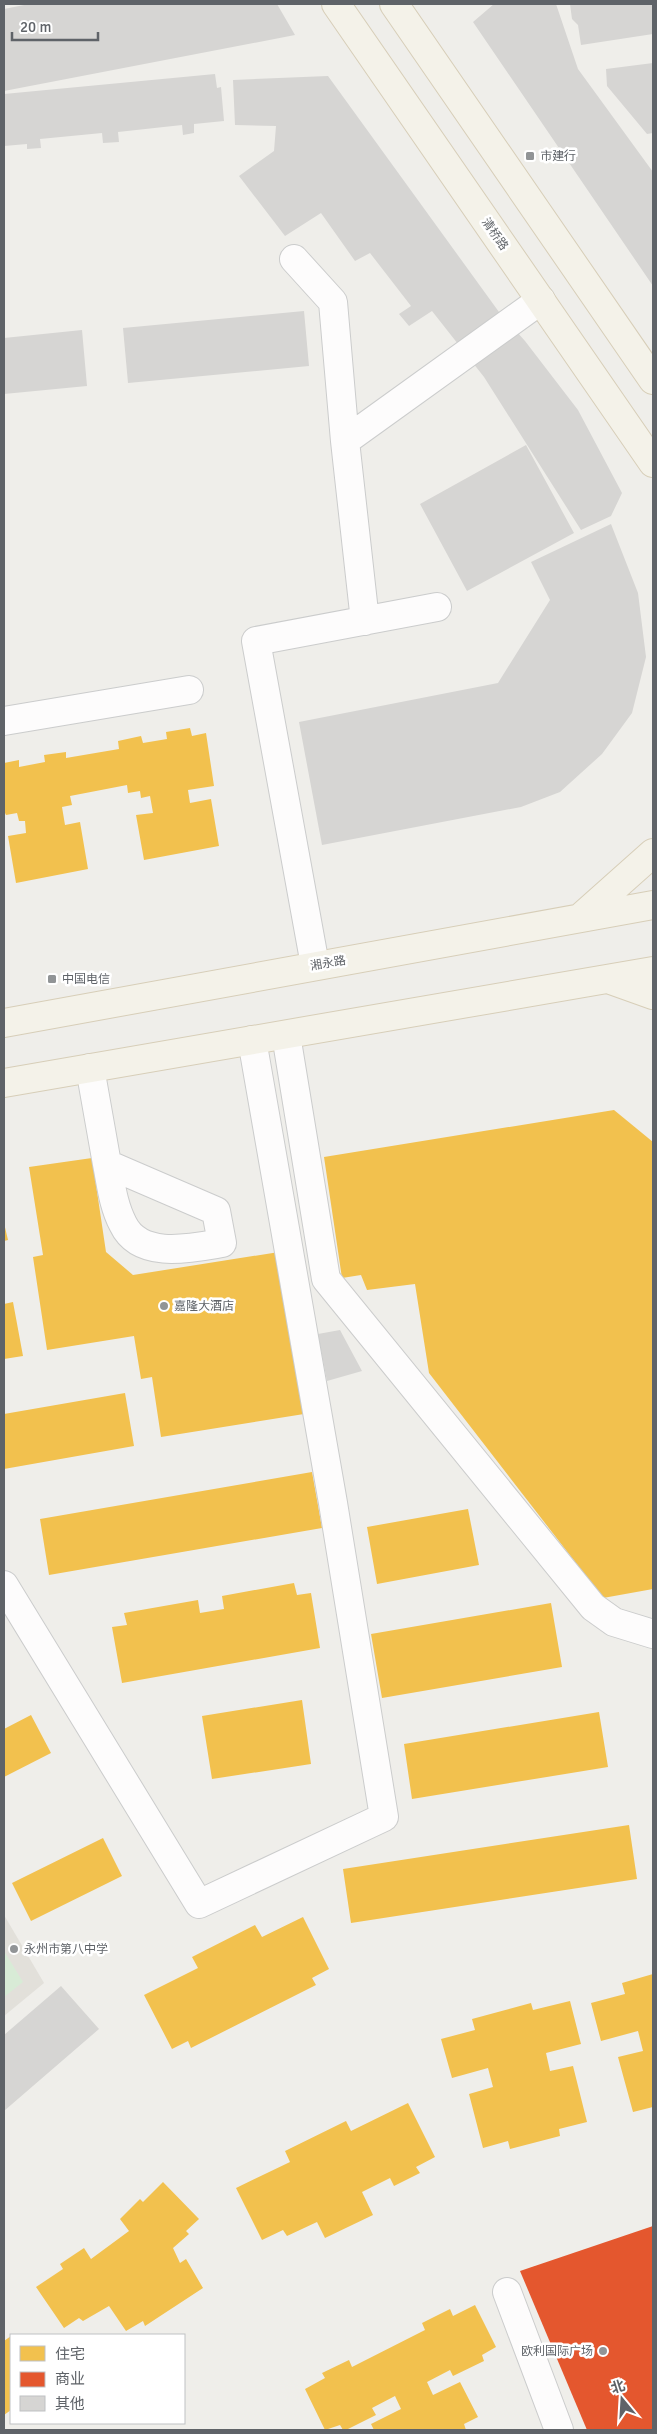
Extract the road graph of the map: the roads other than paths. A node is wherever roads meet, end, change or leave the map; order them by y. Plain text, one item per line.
1 (336, 4) edge
2 (394, 4) edge
3 (294, 259) dead end
4 (540, 300) junction
5 (653, 380) edge
6 (345, 441) junction
7 (653, 463) edge
8 (437, 607) dead end
9 (365, 621) junction
10 (189, 690) dead end
11 (4, 721) edge
12 (653, 853) edge
13 (653, 905) edge
14 (580, 918) junction
15 (315, 965) junction
16 (653, 971) edge
17 (607, 979) junction
18 (653, 995) edge
19 (4, 1023) edge
20 (286, 1034) junction
21 (252, 1040) junction
22 (90, 1068) junction
23 (4, 1083) edge
24 (107, 1164) dead end
25 (4, 1584) edge
26 (653, 1634) edge
27 (506, 2292) dead end
28 (559, 2430) edge

1 - 4 main road, 清桥路
2 - 5 main road
3 - 6 street
4 - 6 street
4 - 7 main road, 清桥路
6 - 9 street
8 - 9 street
9 - 15 street
10 - 11 street
12 - 14 main road
13 - 14 main road, 湘永路
14 - 15 main road, 湘永路
15 - 19 main road, 湘永路
16 - 17 main road
17 - 18 main road
17 - 20 main road
20 - 21 main road
20 - 26 street
21 - 22 main road
21 - 25 street
22 - 23 main road
22 - 24 street
27 - 28 street

